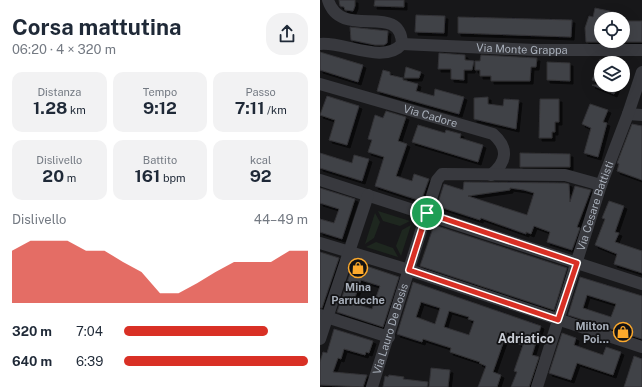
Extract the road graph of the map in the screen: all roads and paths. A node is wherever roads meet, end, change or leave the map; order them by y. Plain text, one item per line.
1 (328, 0) edge
2 (320, 44) edge
3 (402, 44) junction
4 (642, 50) edge
5 (642, 72) edge
6 (320, 84) edge
7 (628, 114) junction
8 (642, 115) edge
9 (491, 175) junction
10 (320, 180) edge
11 (601, 185) junction
12 (368, 195) junction
13 (427, 213) junction
14 (320, 243) edge
15 (348, 252) junction
16 (577, 263) junction
17 (409, 270) junction
18 (642, 284) edge
19 (323, 316) edge
20 (558, 320) junction
21 (389, 337) junction
22 (320, 339) edge
23 (642, 347) edge
24 (372, 387) edge
25 (537, 387) edge

1 - 3 street
2 - 3 street
3 - 4 street, Via Monte Grappa
5 - 7 street, Via Cesare Battisti
6 - 9 street, Via Cadore
7 - 8 street
7 - 11 street, Via Cesare Battisti
9 - 11 street
9 - 13 street, Via Lauro De Bosis
10 - 12 street
11 - 16 street, Via Cesare Battisti
12 - 13 street
12 - 15 street
13 - 16 street
13 - 17 street, Via Lauro De Bosis
14 - 15 street
15 - 17 street
15 - 19 street
16 - 18 street
16 - 20 street, Via Cesare Battisti
17 - 20 street
17 - 21 street, Via Lauro De Bosis
19 - 21 street
19 - 22 street
20 - 23 street
20 - 25 street, Via Cesare Battisti
21 - 24 street, Via Lauro De Bosis

